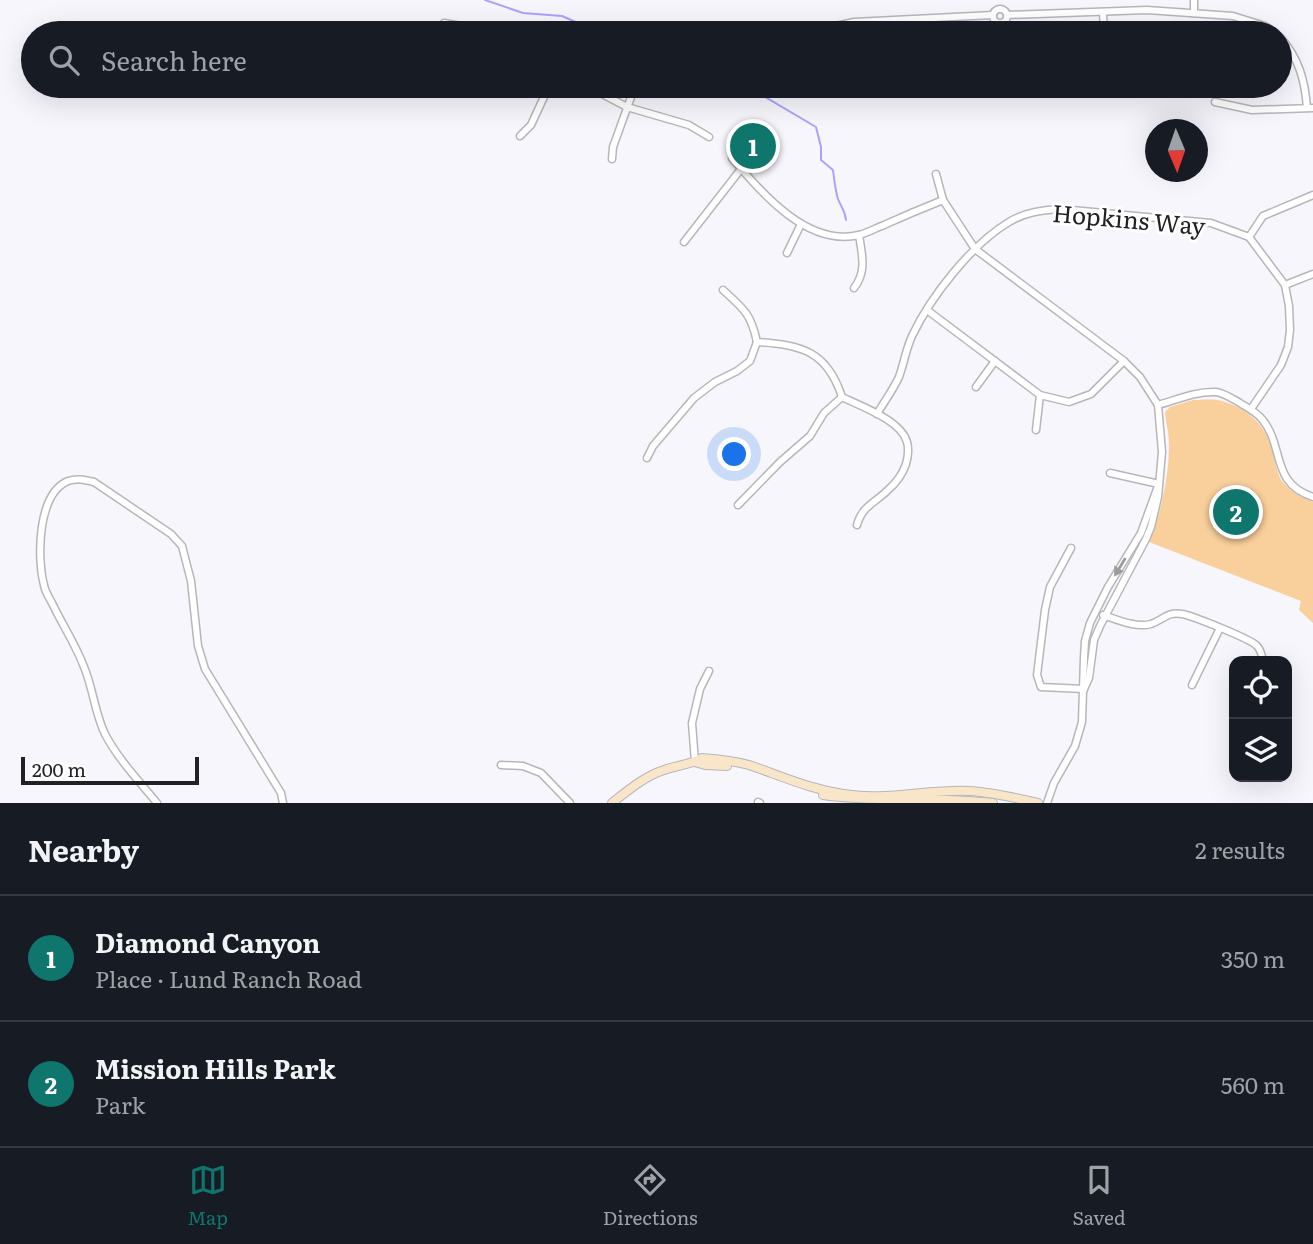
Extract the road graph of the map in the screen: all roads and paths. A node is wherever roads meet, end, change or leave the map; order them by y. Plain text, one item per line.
1 (999, 0) edge
2 (1194, 0) edge
3 (999, 9) junction
4 (1103, 12) junction
5 (1194, 13) junction
6 (993, 15) junction
7 (1007, 15) junction
8 (922, 19) joint
9 (877, 21) edge
10 (995, 21) edge
11 (1005, 21) edge
12 (1103, 21) edge
13 (1250, 21) edge
14 (1292, 55) edge
15 (543, 98) edge
16 (610, 98) edge
17 (630, 98) edge
18 (1215, 102) dead end
19 (627, 107) junction
20 (1310, 108) edge
21 (520, 136) dead end
22 (709, 137) dead end
23 (732, 158) dead end
24 (612, 159) dead end
25 (741, 169) junction
26 (936, 174) dead end
27 (1313, 195) edge
28 (943, 200) junction
29 (801, 224) junction
30 (859, 235) junction
31 (1249, 237) junction
32 (684, 242) dead end
33 (975, 249) junction
34 (787, 253) dead end
35 (1313, 275) edge
36 (1285, 285) junction
37 (854, 288) dead end
38 (723, 290) dead end
39 (928, 310) junction
40 (757, 342) junction
41 (1124, 360) junction
42 (995, 361) junction
43 (976, 387) dead end
44 (1040, 395) junction
45 (842, 397) junction
46 (1158, 405) junction
47 (1251, 409) junction
48 (877, 414) junction
49 (1036, 430) dead end
50 (647, 458) dead end
51 (1110, 473) dead end
52 (1159, 484) junction
53 (1313, 497) edge
54 (738, 505) dead end
55 (857, 525) dead end
56 (1071, 548) dead end
57 (1095, 612) junction
58 (1105, 615) junction
59 (1220, 628) junction
60 (1262, 656) edge
61 (709, 671) dead end
62 (1192, 685) dead end
63 (1084, 690) junction
64 (695, 762) junction
65 (500, 765) dead end
66 (968, 801) edge
67 (157, 803) edge
68 (283, 803) edge
69 (570, 803) edge
70 (612, 803) edge
71 (993, 803) edge
72 (1038, 803) edge
73 (1047, 803) edge

1 - 3 street
2 - 5 street
3 - 6 street
3 - 7 street
4 - 5 street
4 - 7 street
4 - 12 street
5 - 13 street
6 - 8 street
6 - 10 street
7 - 11 street
8 - 9 street
14 - 20 street
15 - 21 street
16 - 19 street
17 - 19 street
18 - 20 street
19 - 22 street
19 - 24 street
23 - 25 street
25 - 29 street
25 - 32 street
26 - 28 street
27 - 31 street
28 - 30 street
28 - 33 street
29 - 30 street
29 - 34 street
30 - 37 street
31 - 33 street, Hopkins Way
31 - 36 street
33 - 39 street, Hopkins Way
33 - 41 street
35 - 36 street
36 - 47 street
38 - 40 street
39 - 42 street
39 - 48 street, Hopkins Way
40 - 45 street
40 - 50 street
41 - 44 street
41 - 46 street
42 - 43 street
42 - 44 street
44 - 49 street
45 - 48 street
45 - 54 street
46 - 47 street
46 - 52 street
47 - 53 street
48 - 55 street
51 - 52 street
52 -> 57 street
52 - 58 street
56 - 63 street
57 - 58 street
57 - 63 street
58 - 59 street
58 - 63 street
59 - 60 street
59 - 62 street
61 - 64 street
63 - 73 street
64 - 66 main road
64 - 70 main road
64 - 72 main road
65 - 69 street
66 - 71 main road
67 - 68 street

